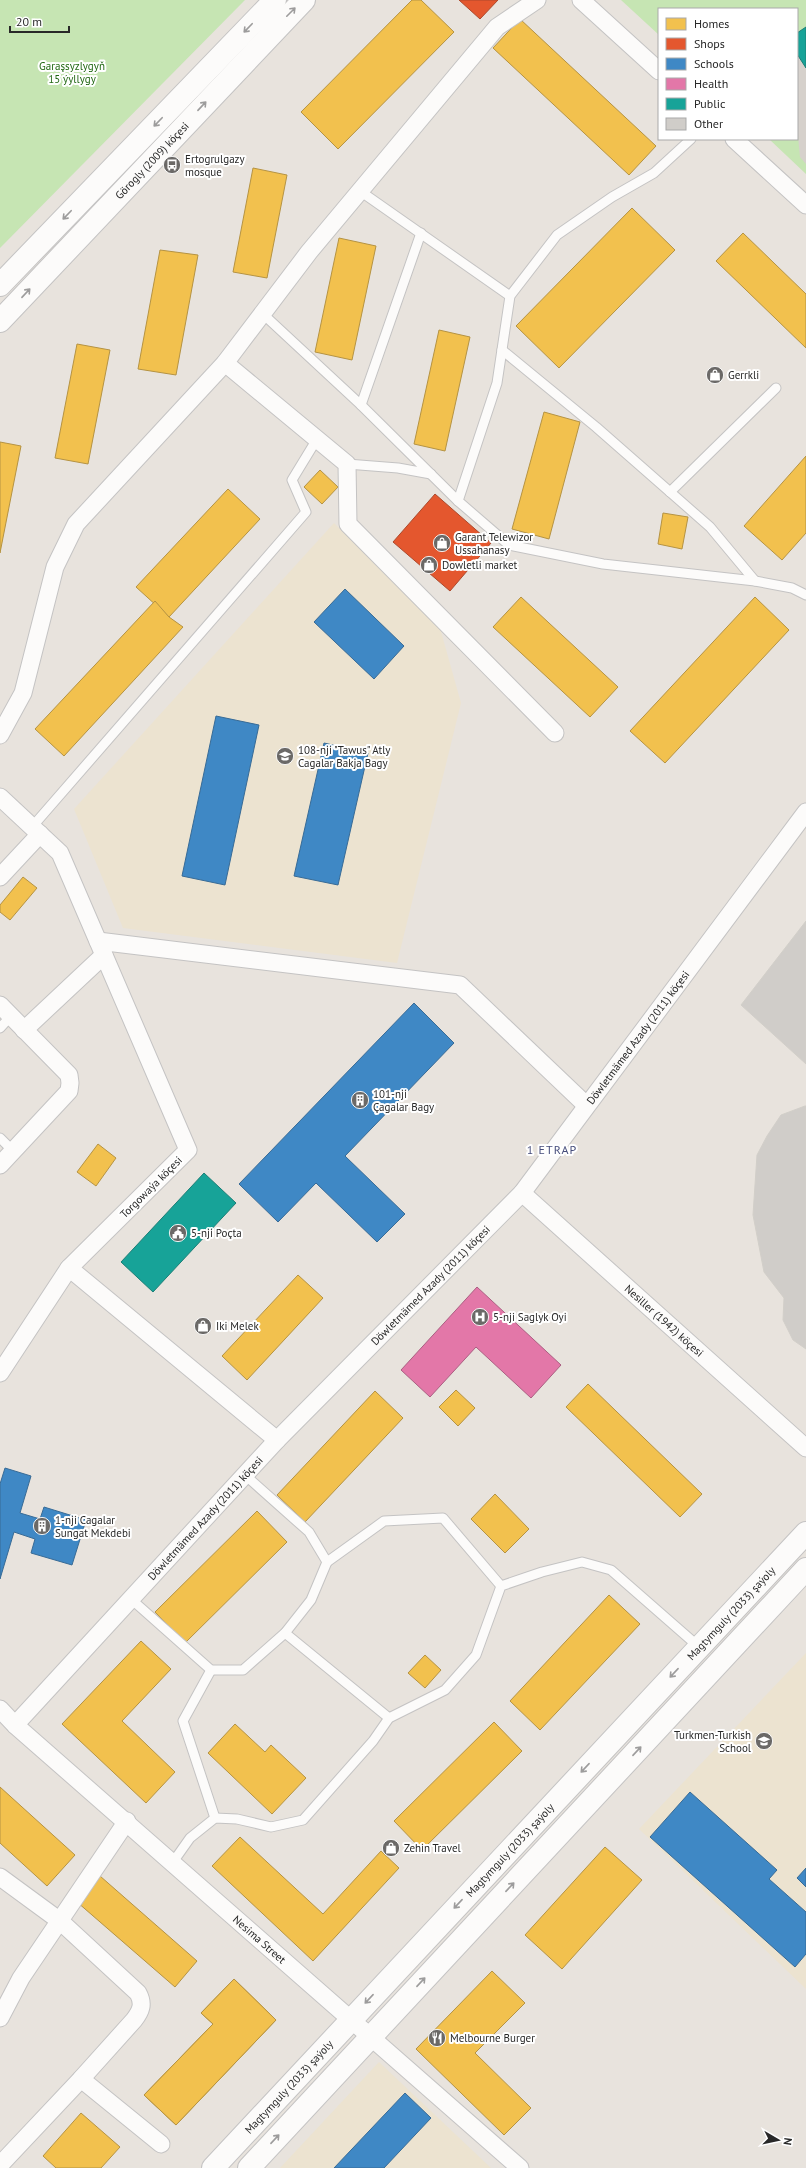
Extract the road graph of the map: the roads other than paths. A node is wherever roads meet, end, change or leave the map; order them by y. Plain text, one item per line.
1 (275, 0) edge
2 (304, 0) edge
3 (537, 0) edge
4 (581, 0) edge
5 (658, 70) edge
6 (690, 140) edge
7 (735, 140) edge
8 (360, 191) junction
9 (806, 205) edge
10 (421, 233) junction
11 (0, 285) edge
12 (510, 296) junction
13 (263, 314) junction
14 (0, 321) edge
15 (502, 350) junction
16 (225, 363) junction
17 (776, 388) dead end
18 (361, 405) junction
19 (317, 440) junction
20 (347, 464) junction
21 (431, 474) junction
22 (670, 492) junction
23 (458, 501) junction
24 (755, 581) junction
25 (806, 595) edge
26 (555, 733) dead end
27 (0, 735) edge
28 (0, 797) edge
29 (806, 812) edge
30 (36, 830) junction
31 (0, 877) edge
32 (101, 948) junction
33 (4, 1017) edge
34 (24, 1030) junction
35 (586, 1105) junction
36 (0, 1138) edge
37 (13, 1151) junction
38 (0, 1165) edge
39 (522, 1193) junction
40 (69, 1268) junction
41 (0, 1373) edge
42 (277, 1440) junction
43 (806, 1448) edge
44 (245, 1475) junction
45 (806, 1532) edge
46 (327, 1562) junction
47 (806, 1569) edge
48 (501, 1586) junction
49 (131, 1599) junction
50 (285, 1633) junction
51 (699, 1647) junction
52 (211, 1670) junction
53 (0, 1709) edge
54 (389, 1718) junction
55 (15, 1724) junction
56 (215, 1818) junction
57 (127, 1821) junction
58 (173, 1862) junction
59 (0, 1877) edge
60 (60, 1920) junction
61 (0, 2018) edge
62 (351, 2019) junction
63 (371, 2036) junction
64 (81, 2079) junction
65 (161, 2144) dead end
66 (0, 2165) edge
67 (213, 2168) edge
68 (249, 2168) edge
69 (520, 2168) edge

1 -> 11 main road, Görogly (2009) köçesi
14 -> 2 main road, Görogly (2009) köçesi
3 - 8 street
4 - 5 street
6 - 12 lane
7 - 9 street
8 - 10 lane
8 - 13 street
10 - 12 lane
10 - 18 lane
12 - 15 lane
13 - 16 street
13 - 18 lane
15 - 22 lane
15 - 23 lane
16 - 19 street
16 - 27 street
17 - 22 lane
18 - 21 lane
19 - 20 street
19 - 30 lane
20 - 21 lane
20 - 26 street
21 - 23 lane
22 - 24 lane
23 - 24 lane
24 - 25 lane
28 - 30 street, Torgowaýa köçesi
29 - 35 street, Döwletmämed Azady (2011) köçesi
30 - 31 street
30 - 32 street, Torgowaýa köçesi
32 - 34 street
32 - 35 street
32 - 40 street, Torgowaýa köçesi
33 - 34 street
34 - 37 street
35 - 39 street, Döwletmämed Azady (2011) köçesi
36 - 37 lane
37 - 38 street
39 - 42 street, Döwletmämed Azady (2011) köçesi
39 - 43 street, Nesiller (1942) köçesi
40 - 41 street
40 - 42 street
42 - 44 street, Döwletmämed Azady (2011) köçesi
44 - 46 lane
44 - 49 street, Döwletmämed Azady (2011) köçesi
45 - 51 main road, Magtymguly (2033) şaýoly
46 - 48 lane
46 - 50 lane
63 -> 47 main road
48 - 51 lane
48 - 54 lane
49 - 52 lane
49 - 55 street, Döwletmämed Azady (2011) köçesi
50 - 52 lane
50 - 54 lane
51 -> 62 main road, Magtymguly (2033) şaýoly
52 - 56 lane
53 - 55 street, Nesima Street
54 - 56 lane
55 - 57 street, Nesima Street
56 - 58 lane
57 - 58 street, Nesima Street
57 - 60 street
58 - 62 street, Nesima Street
59 - 60 street
60 - 61 street
60 - 64 street
62 - 63 street, Nesima Street
62 - 67 main road, Magtymguly (2033) şaýoly
68 -> 63 main road
63 - 69 street, Nesima Street
64 - 65 street
64 - 66 street

